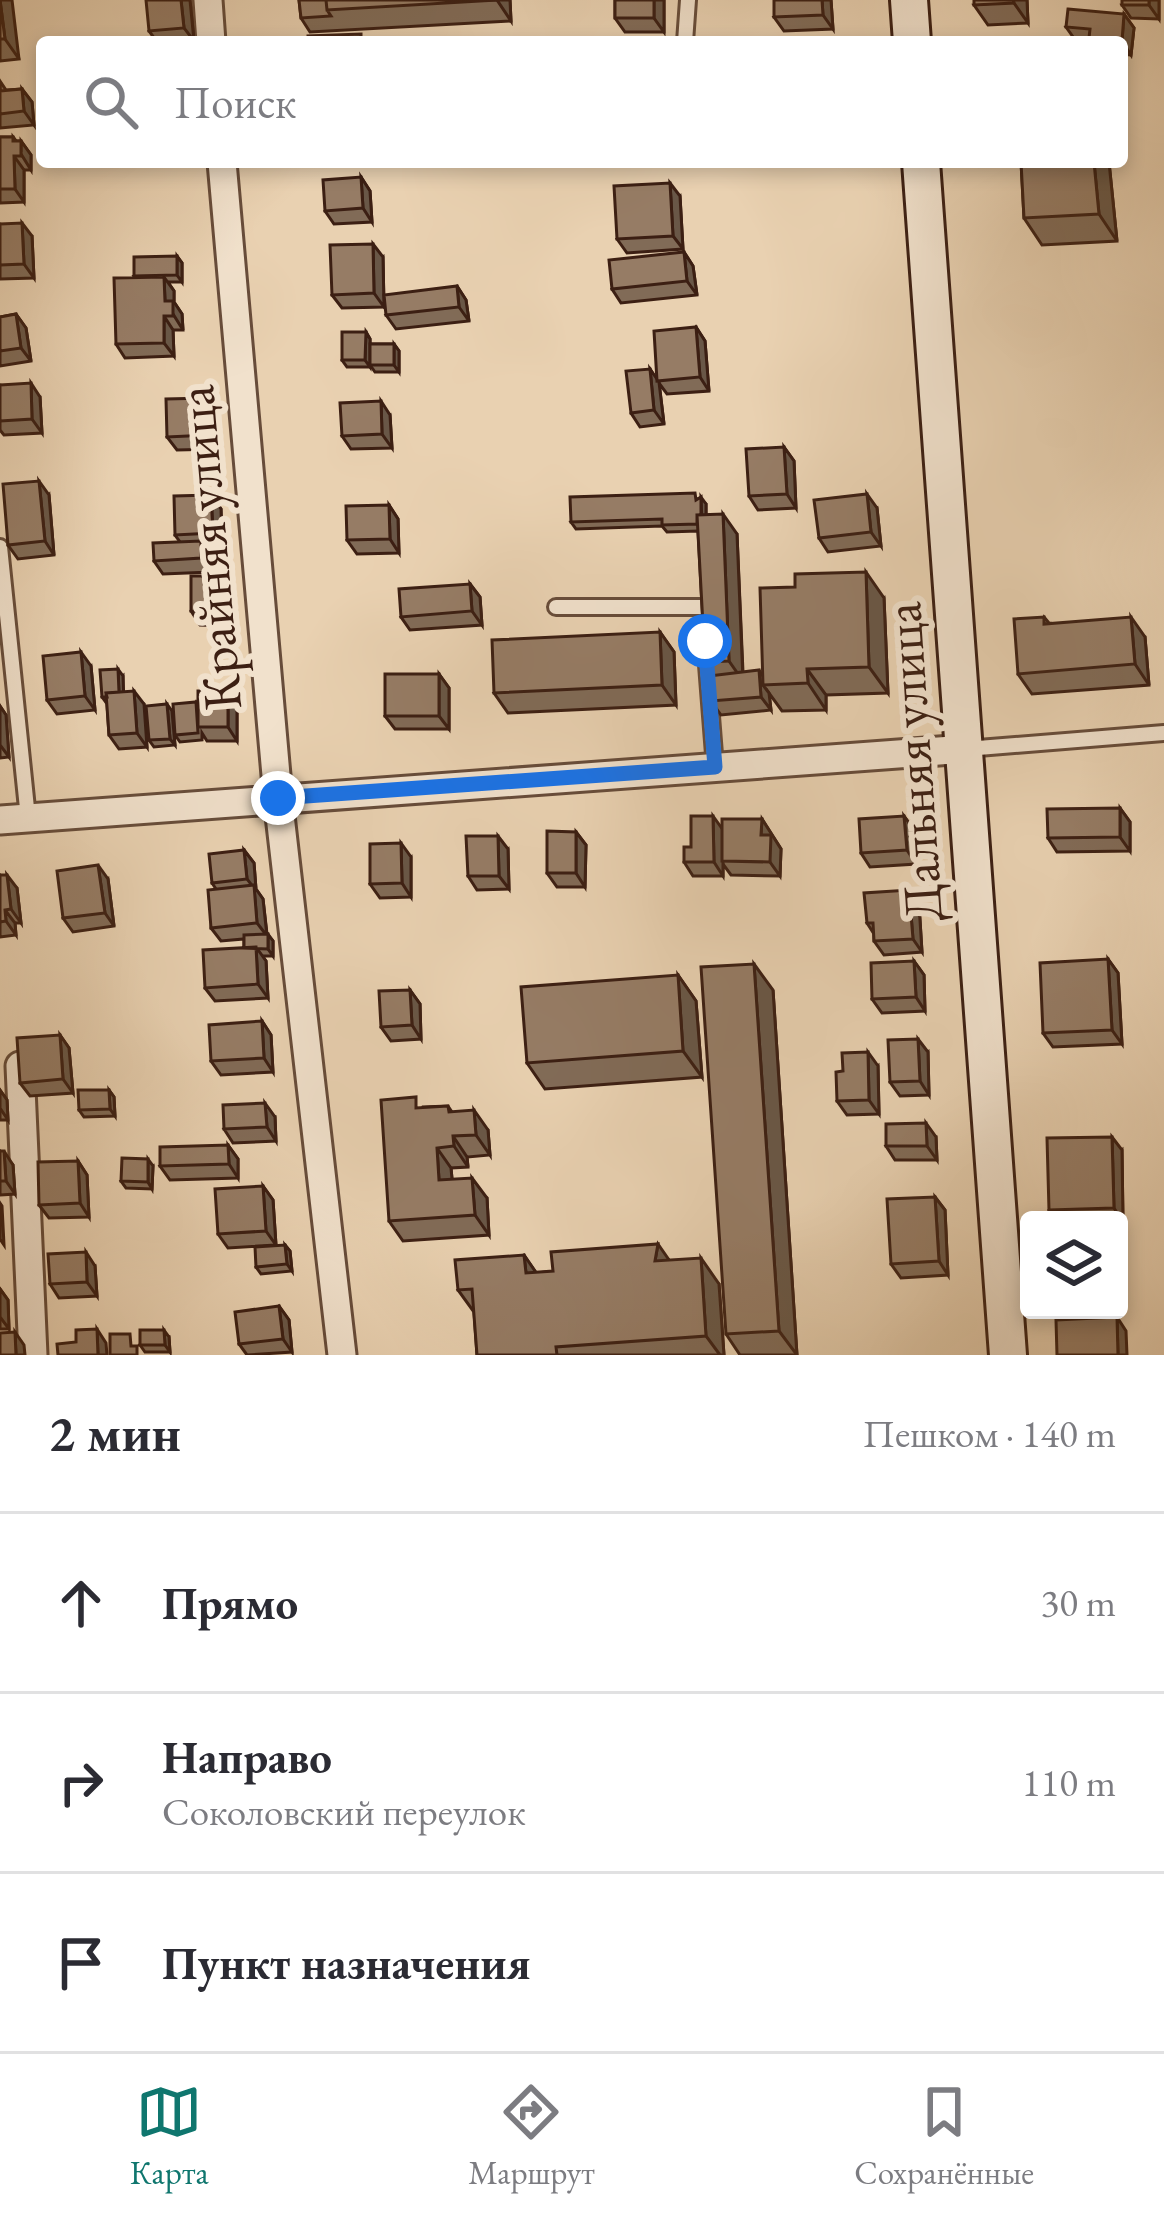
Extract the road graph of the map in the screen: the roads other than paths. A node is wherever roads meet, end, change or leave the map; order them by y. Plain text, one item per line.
1 (208, 0) edge
2 (688, 0) edge
3 (909, 0) edge
4 (211, 36) edge
5 (685, 36) edge
6 (912, 36) edge
7 (223, 168) edge
8 (921, 168) edge
9 (0, 547) edge
10 (702, 587) edge
11 (556, 607) dead end
12 (704, 607) junction
13 (704, 624) edge
14 (705, 641) edge
15 (1164, 733) edge
16 (966, 749) junction
17 (715, 767) junction
18 (278, 798) junction
19 (14, 819) edge
20 (20, 1066) edge
21 (34, 1355) edge
22 (342, 1355) edge
23 (1008, 1355) edge

1 - 4 street
2 - 5 lane
3 - 6 main road
7 - 18 street, Крайняя улица
8 - 16 main road, Дальняя улица
9 - 19 lane
10 - 12 lane
11 - 12 lane
12 - 13 lane
14 - 17 lane
15 - 16 lane
16 - 17 street
16 - 23 main road, Дальняя улица
17 - 18 street
18 - 19 street
18 - 22 street, Крайняя улица
20 - 21 street

